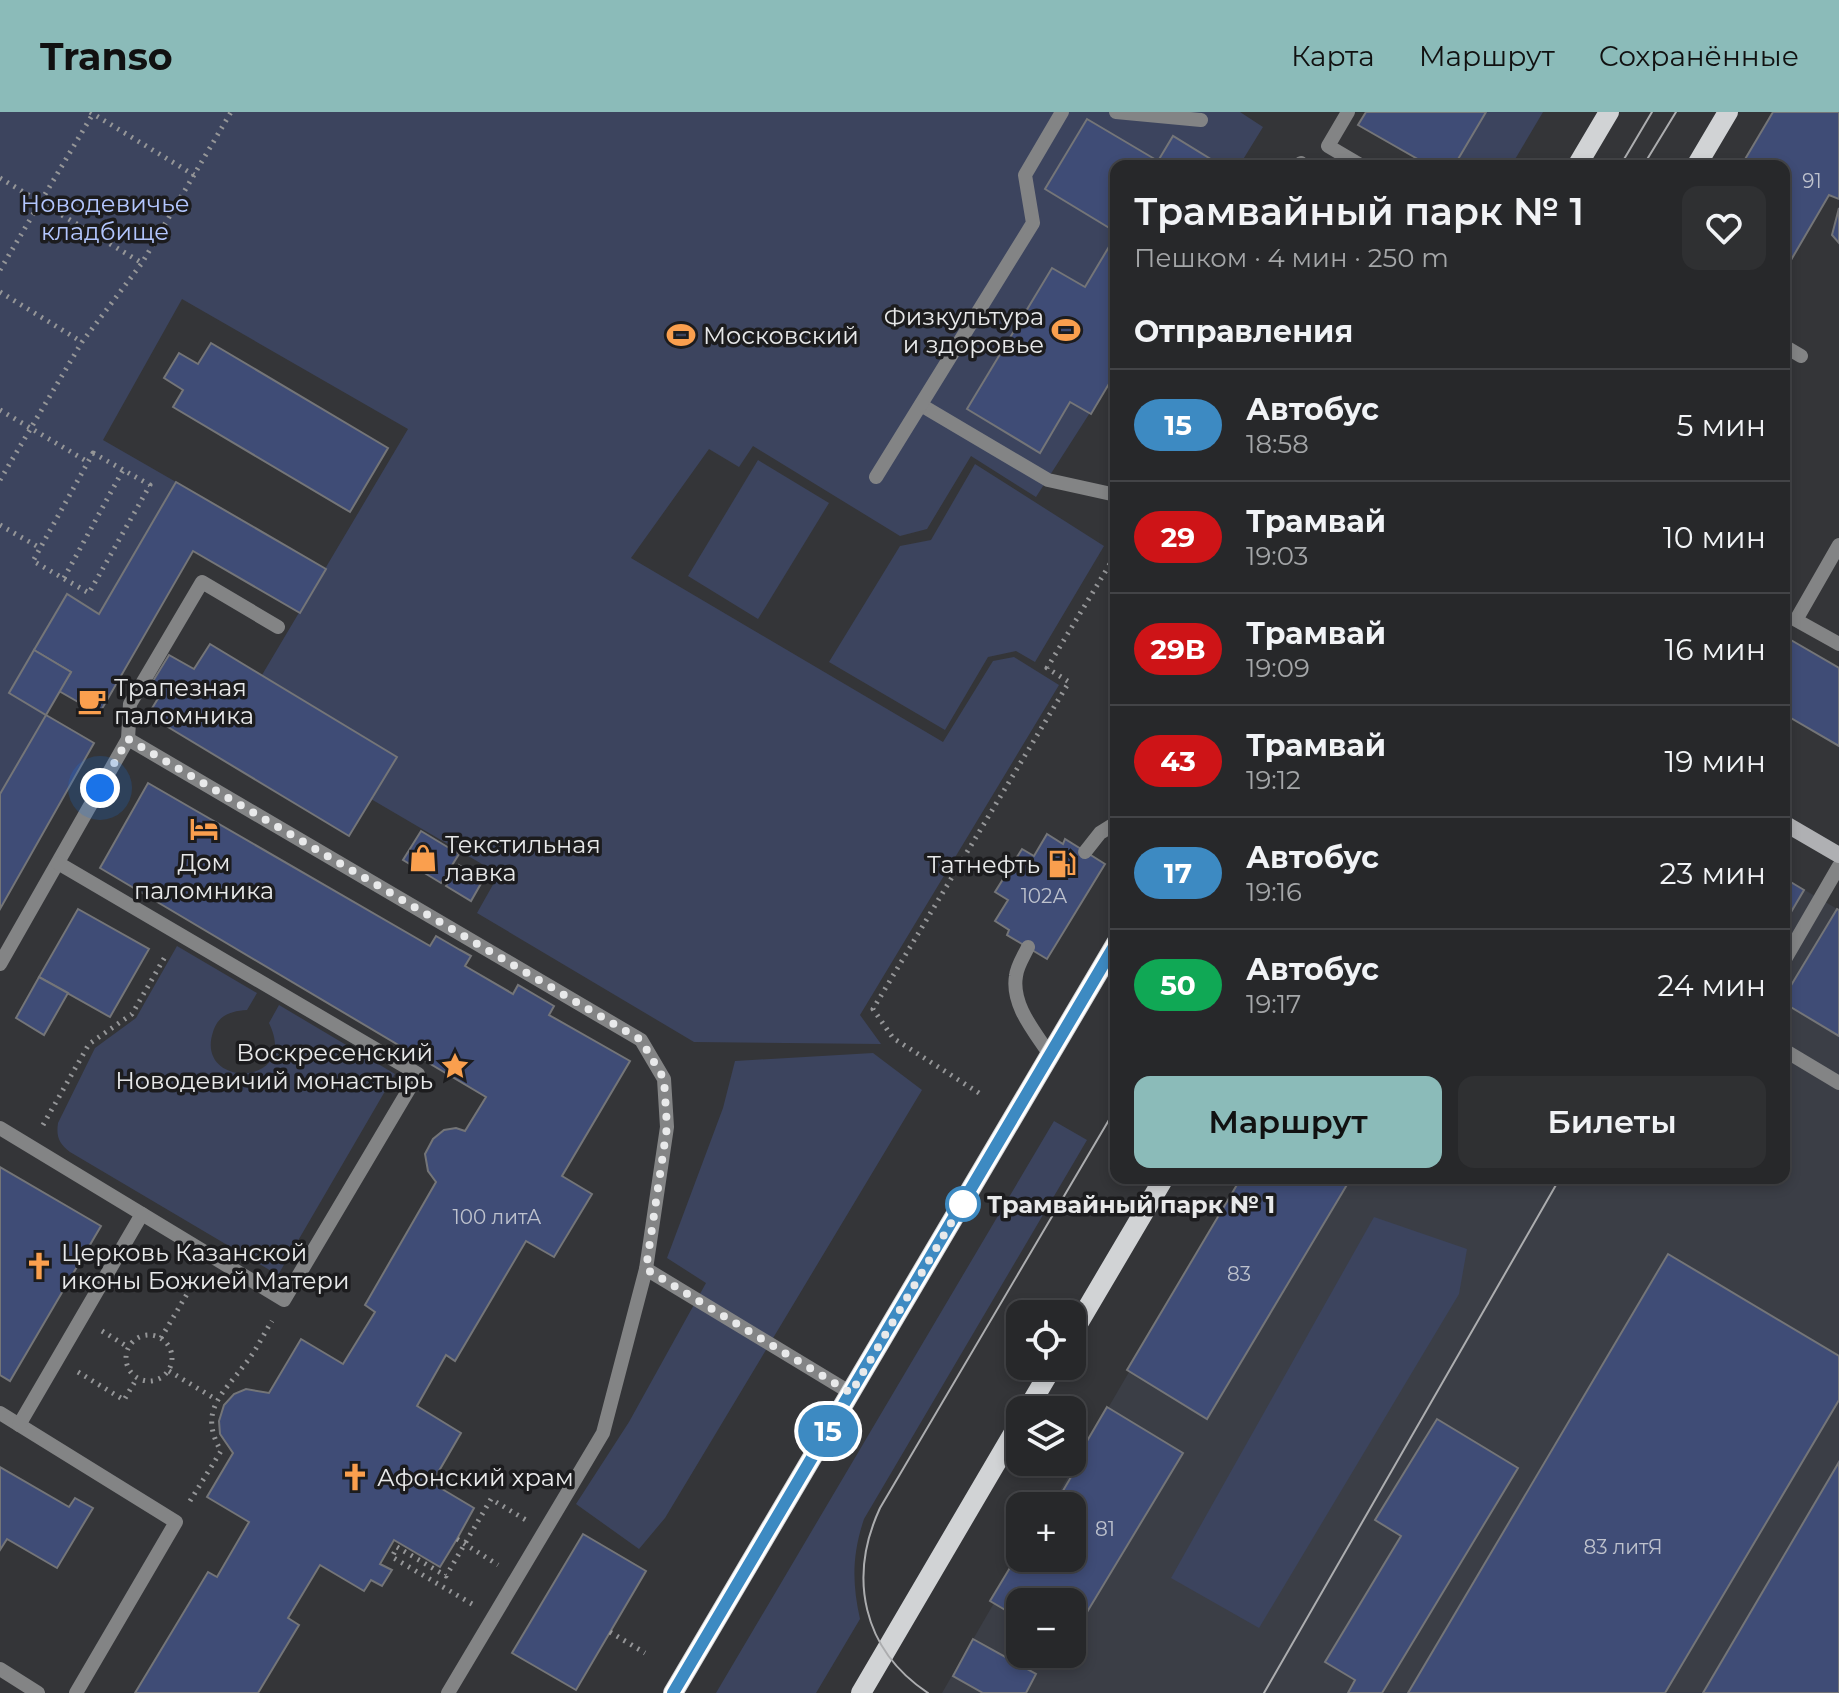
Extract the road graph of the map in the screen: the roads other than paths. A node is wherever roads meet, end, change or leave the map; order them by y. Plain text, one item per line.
1 (1062, 112) edge
2 (1116, 112) edge
3 (1348, 112) edge
4 (1609, 112) edge
5 (1728, 112) edge
6 (1201, 120) dead end
7 (1352, 160) edge
8 (1581, 160) edge
9 (1700, 160) edge
10 (1790, 350) edge
11 (1801, 356) dead end
12 (921, 405) junction
13 (876, 477) dead end
14 (1110, 494) edge
15 (1839, 545) edge
16 (278, 627) dead end
17 (1839, 644) edge
18 (128, 739) junction
19 (1790, 826) edge
20 (1110, 827) edge
21 (1085, 852) dead end
22 (1839, 855) edge
23 (58, 863) junction
24 (1839, 866) edge
25 (1028, 947) dead end
26 (1790, 951) edge
27 (1110, 953) edge
28 (0, 964) edge
29 (1790, 1054) edge
30 (1050, 1055) junction
31 (1839, 1083) edge
32 (0, 1128) edge
33 (1160, 1184) edge
34 (142, 1214) junction
35 (646, 1269) junction
36 (1086, 1310) edge
37 (851, 1393) junction
38 (0, 1413) edge
39 (19, 1425) junction
40 (1006, 1446) edge
41 (0, 1669) edge
42 (38, 1693) edge
43 (76, 1693) edge
44 (448, 1693) edge
45 (673, 1693) edge
46 (861, 1693) edge

1 - 12 lane
2 - 6 lane
3 - 7 lane
4 - 8 main road
5 - 9 main road
10 - 11 lane
12 - 13 lane
12 - 14 lane
15 - 17 lane
16 - 18 lane
18 - 23 lane
18 - 35 lane
19 - 22 street
20 - 21 lane
23 - 28 lane
23 - 34 lane
24 - 26 lane
25 - 30 lane
27 - 30 main road
29 - 31 lane
30 - 37 main road
32 - 34 lane
33 - 36 main road
34 - 39 lane
35 - 37 lane
35 - 44 lane
37 - 45 main road
38 - 39 lane
39 - 43 lane
40 - 46 main road
41 - 42 lane

